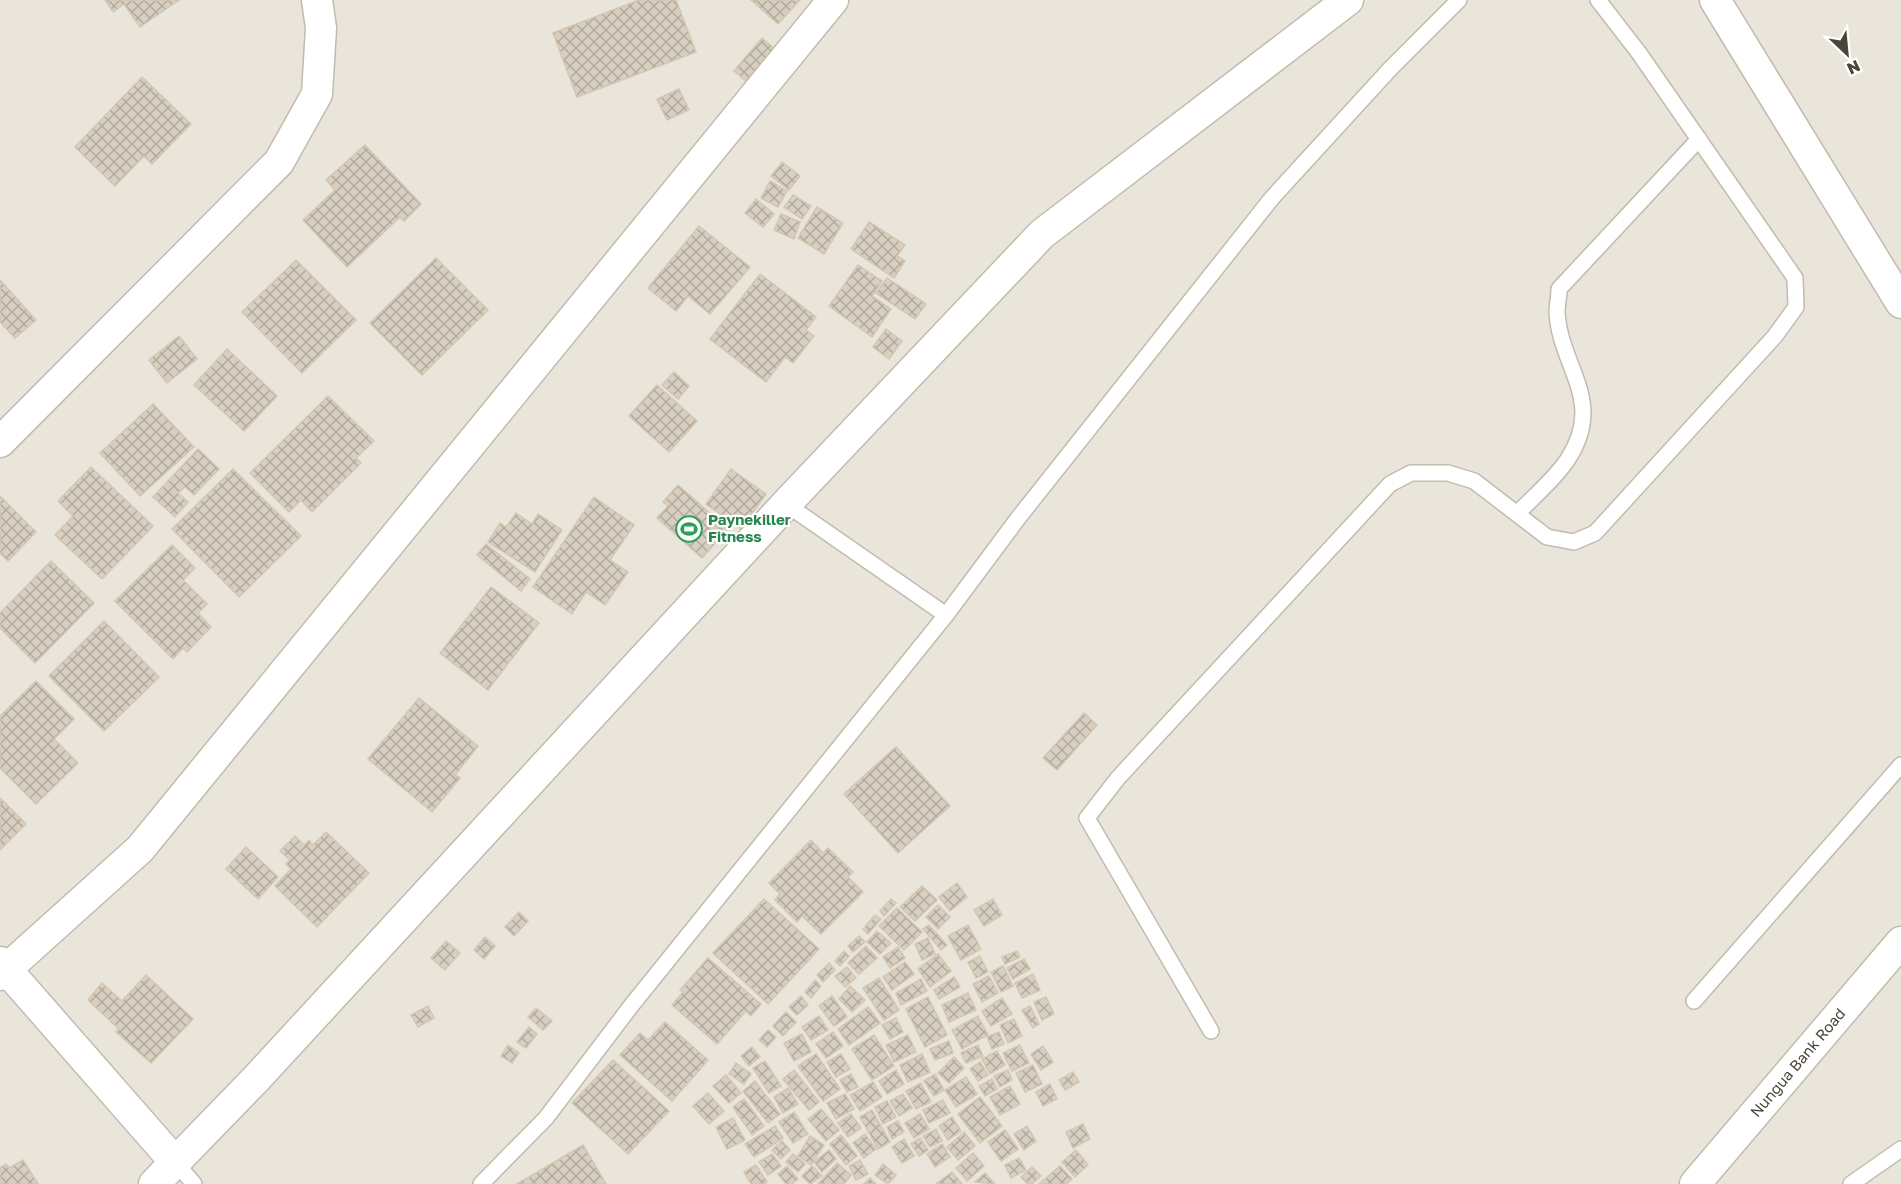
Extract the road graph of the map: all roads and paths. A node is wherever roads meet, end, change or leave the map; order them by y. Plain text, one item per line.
1 (317, 0) edge
2 (833, 0) edge
3 (1348, 0) edge
4 (1459, 0) edge
5 (1598, 0) edge
6 (1715, 0) edge
7 (1699, 140) junction
8 (1901, 303) edge
9 (0, 442) edge
10 (786, 504) junction
11 (1517, 514) junction
12 (946, 615) junction
13 (1901, 765) edge
14 (1901, 942) edge
15 (2, 969) edge
16 (1694, 1001) dead end
17 (1211, 1031) dead end
18 (1901, 1149) edge
19 (185, 1173) edge
20 (154, 1184) edge
21 (481, 1184) edge
22 (1695, 1184) edge
23 (1851, 1184) edge

1 - 9 street
2 - 15 street
3 - 10 street
4 - 12 lane
5 - 7 lane
6 - 8 street
7 - 11 lane
7 - 11 lane
10 - 12 lane
10 - 19 street
11 - 17 lane
12 - 21 lane
13 - 16 lane
14 - 22 street, Nungua Bank Road
15 - 19 street
18 - 23 lane
19 - 20 street

